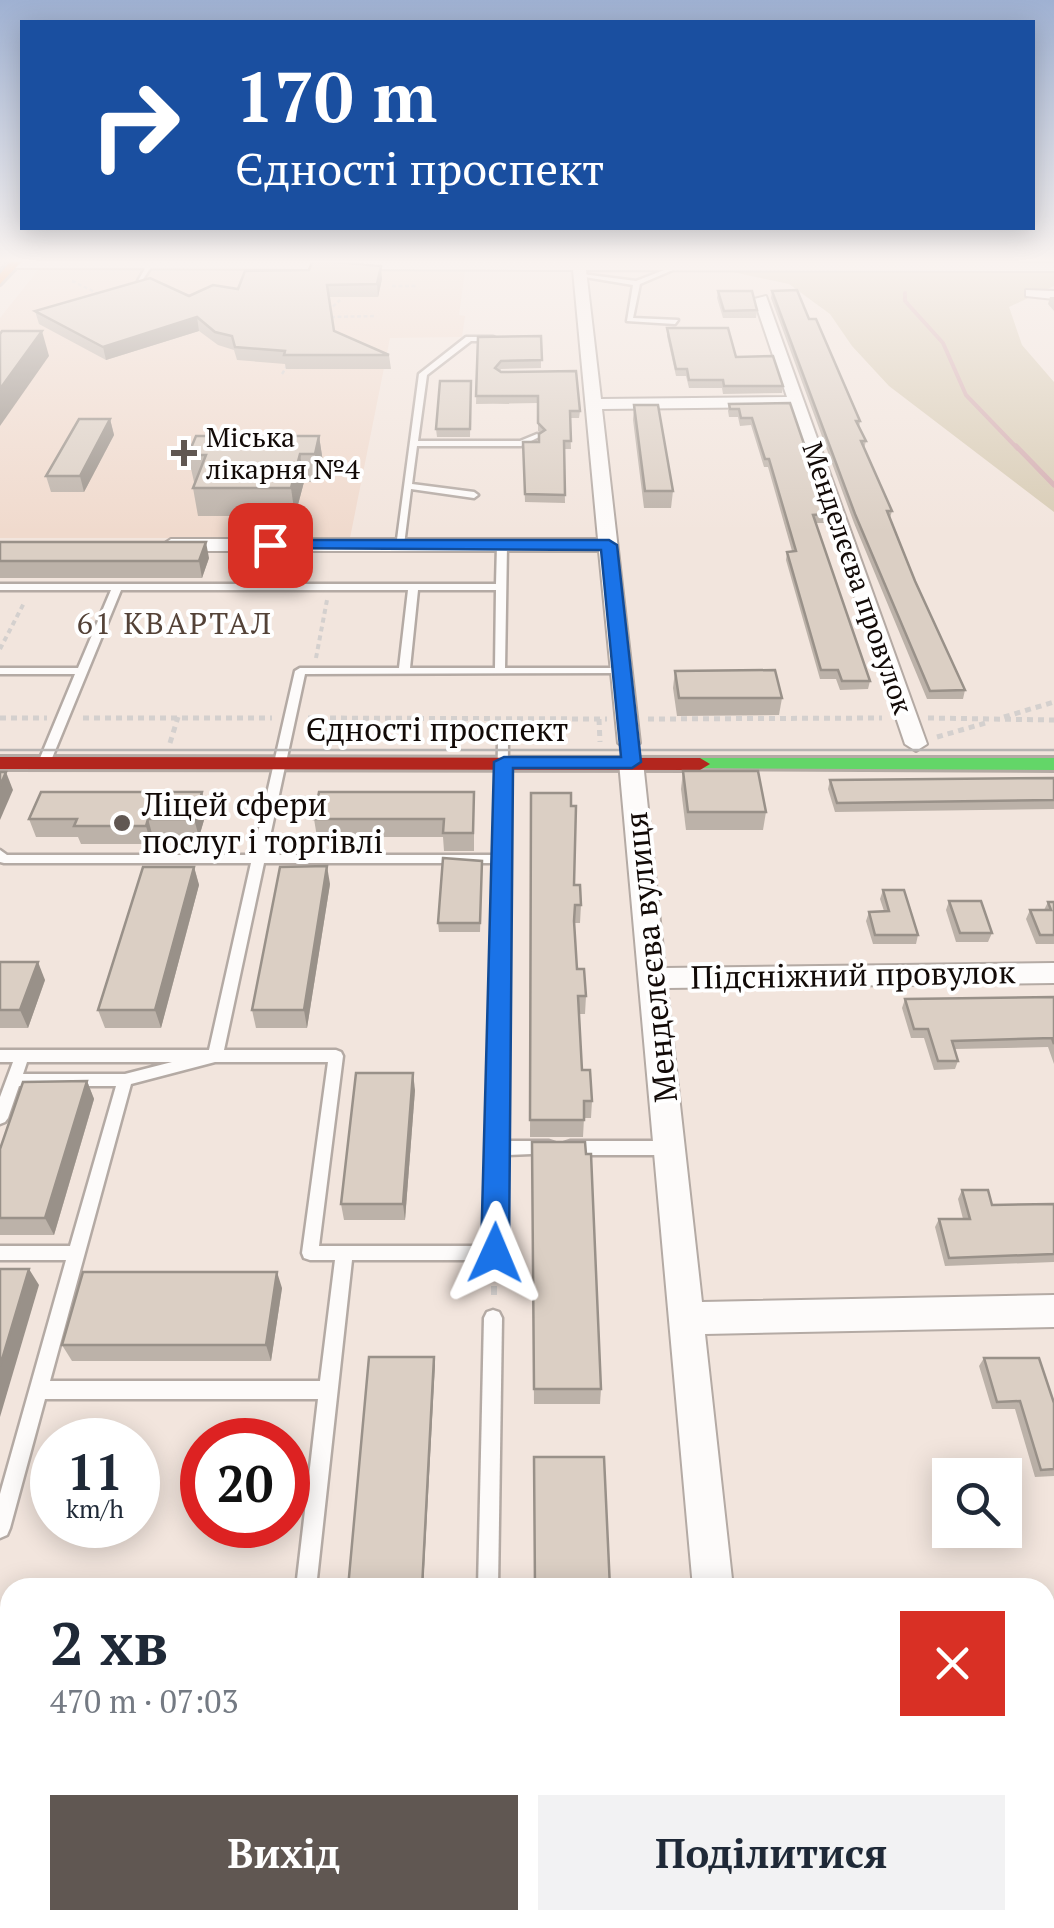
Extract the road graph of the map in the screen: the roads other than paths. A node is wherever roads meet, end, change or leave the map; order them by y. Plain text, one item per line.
1 (453, 352) edge
2 (583, 352) edge
3 (779, 352) edge
4 (796, 402) junction
5 (594, 404) junction
6 (537, 436) edge
7 (413, 444) junction
8 (407, 486) junction
9 (474, 495) dead end
10 (158, 545) edge
11 (399, 545) junction
12 (502, 545) junction
13 (609, 545) junction
14 (0, 588) edge
15 (117, 588) junction
16 (413, 588) junction
17 (501, 588) junction
18 (0, 671) edge
19 (82, 671) junction
20 (314, 671) joint
21 (404, 671) junction
22 (500, 671) junction
23 (622, 671) junction
24 (0, 744) edge
25 (916, 744) junction
26 (1054, 744) edge
27 (48, 753) junction
28 (282, 753) junction
29 (504, 753) junction
30 (630, 753) junction
31 (0, 762) edge
32 (1054, 764) edge
33 (0, 854) edge
34 (259, 859) junction
35 (502, 859) junction
36 (1054, 973) edge
37 (653, 978) junction
38 (0, 1056) edge
39 (22, 1056) junction
40 (216, 1056) junction
41 (14, 1080) junction
42 (124, 1080) junction
43 (0, 1118) edge
44 (497, 1148) junction
45 (670, 1148) junction
46 (0, 1253) edge
47 (76, 1253) junction
48 (344, 1253) junction
49 (1054, 1310) edge
50 (493, 1318) road end
51 (687, 1318) junction
52 (38, 1390) junction
53 (328, 1390) junction
54 (0, 1528) edge
55 (307, 1578) edge
56 (488, 1578) edge
57 (712, 1578) edge

1 - 7 lane
2 - 5 street, Менделєєва вулиця
3 - 4 street, Менделєєва провулок
4 - 5 street
4 - 25 street, Менделєєва провулок
5 - 13 street, Менделєєва вулиця
6 - 7 lane
7 - 8 lane
8 - 9 lane
8 - 11 lane
10 - 11 street
11 - 12 street
12 - 13 street
12 - 17 lane
13 - 23 street, Менделєєва вулиця
14 - 15 lane
15 - 16 lane
15 - 19 lane
16 - 17 lane
16 - 21 lane
17 - 22 lane
18 - 19 lane
19 - 27 lane
20 - 21 lane
20 - 28 lane
21 - 22 lane
22 - 23 lane
23 - 30 street, Менделєєва вулиця
24 - 27 main road, Єдності проспект
25 - 26 main road, Єдності проспект
25 - 30 main road, Єдності проспект
27 - 28 main road, Єдності проспект
27 - 28 main road, Єдності проспект
27 - 31 main road, Єдності проспект
28 - 29 main road, Єдності проспект
28 - 34 lane
29 - 30 main road, Єдності проспект
29 - 35 lane
30 - 32 main road, Єдності проспект
30 - 37 street, Менделєєва вулиця
33 - 34 lane
34 - 35 lane
34 - 40 lane
35 - 44 lane
36 - 37 street, Підсніжний провулок
37 - 45 street, Менделєєва вулиця
38 - 39 lane
39 - 40 lane
39 - 41 lane
40 - 42 lane
40 - 48 lane
41 - 42 lane
41 - 43 lane
42 - 47 lane
44 - 45 lane
44 - 48 lane
45 - 51 street, Менделєєва вулиця
46 - 47 lane
47 - 52 lane
48 - 53 lane
49 - 51 street
50 - 56 lane
51 - 57 street, Менделєєва вулиця
52 - 53 lane
52 - 54 lane
53 - 55 lane

